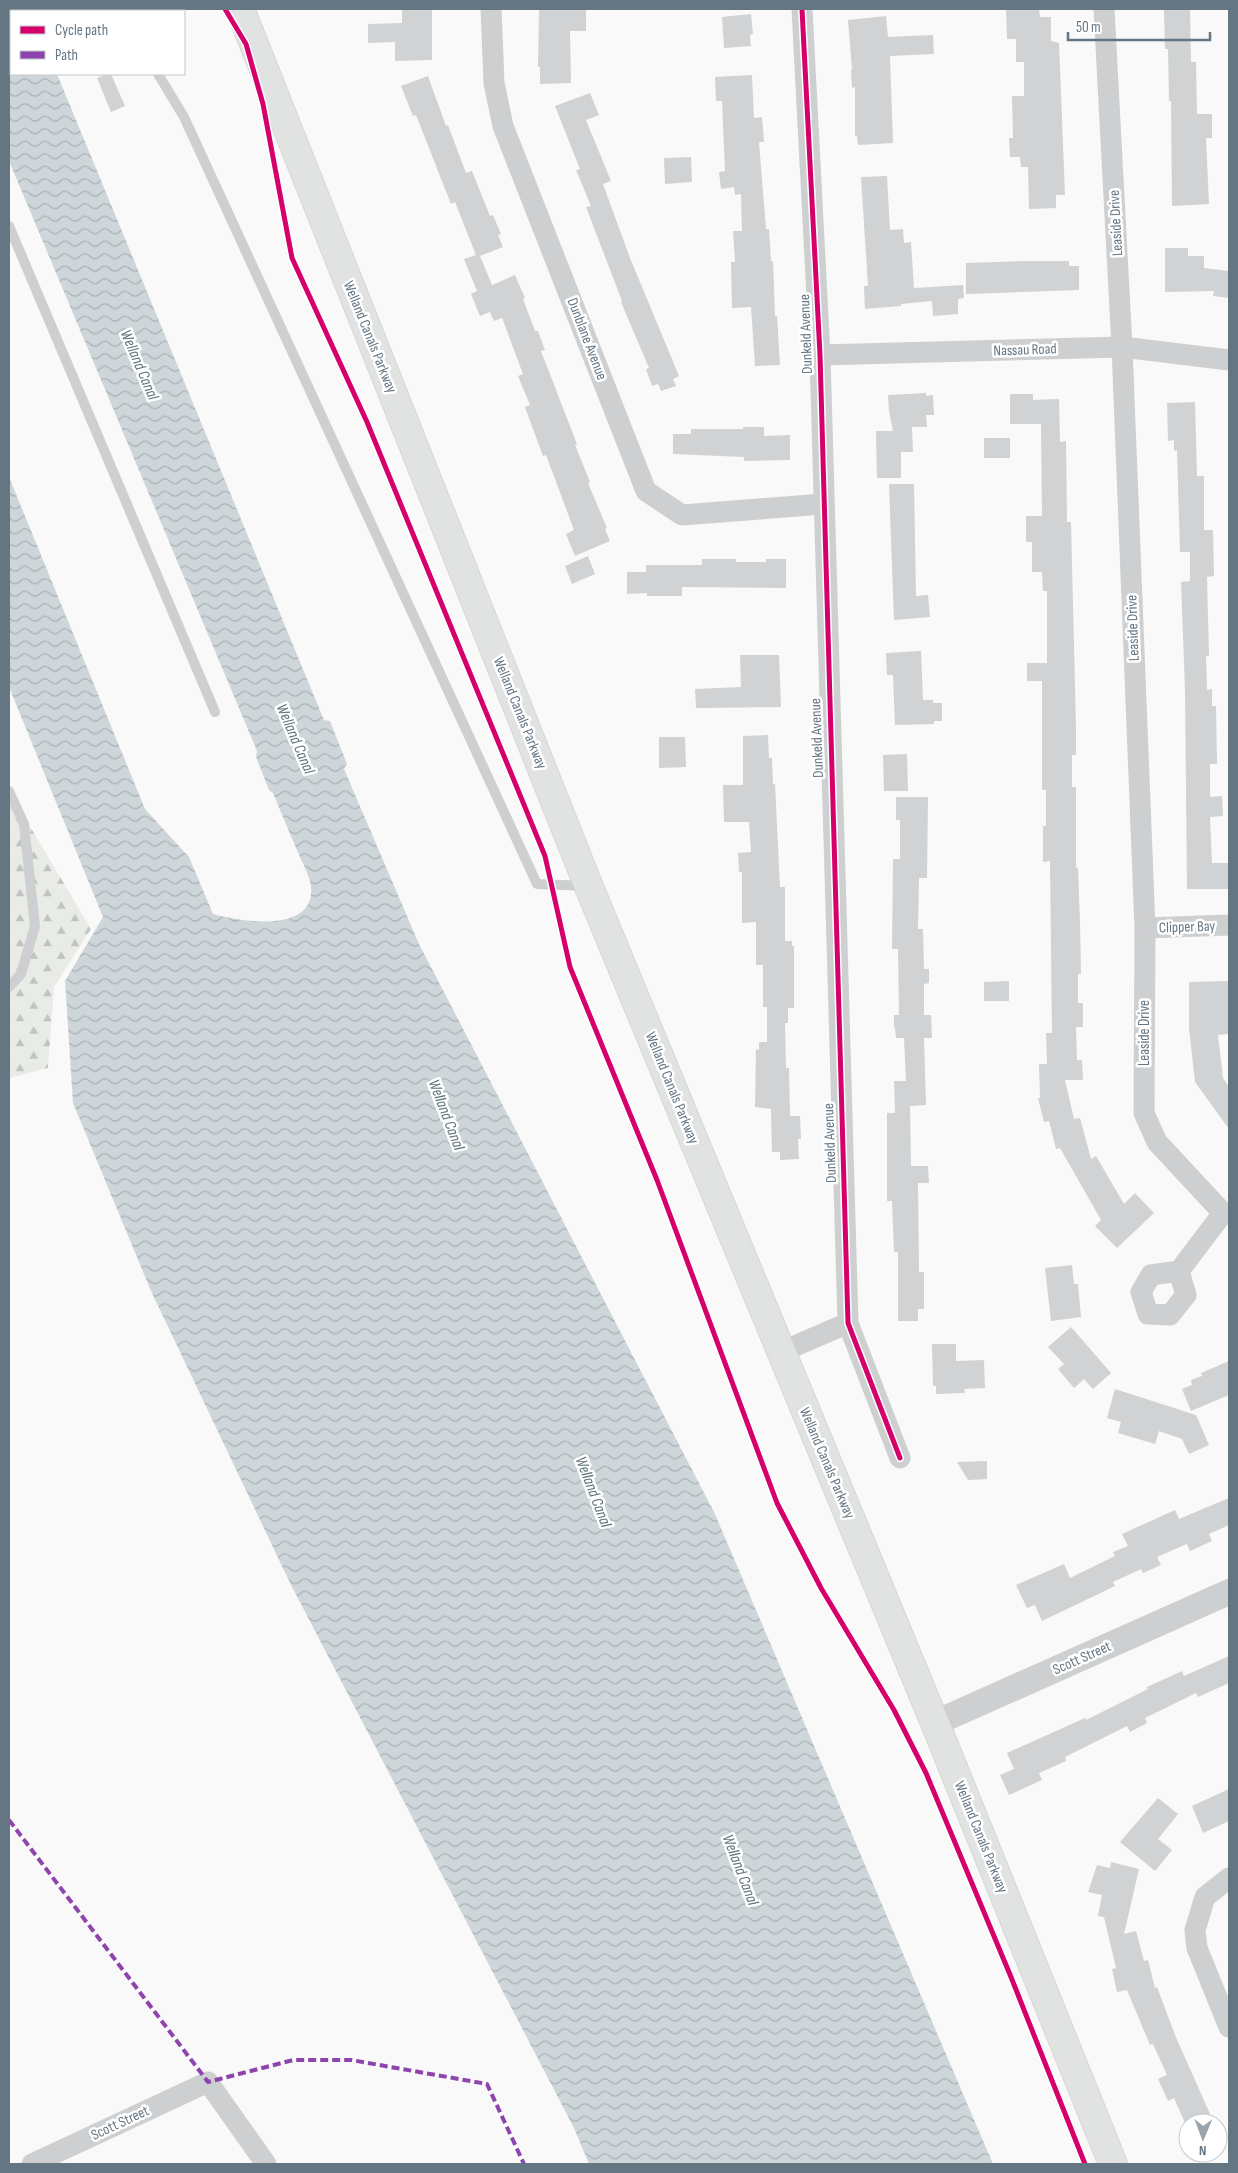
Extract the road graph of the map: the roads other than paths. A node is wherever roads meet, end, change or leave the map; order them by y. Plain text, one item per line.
1 (240, 9) edge
2 (491, 9) edge
3 (802, 9) edge
4 (1104, 9) edge
5 (159, 75) edge
6 (9, 226) edge
7 (1122, 347) junction
8 (820, 355) junction
9 (1229, 360) edge
10 (822, 504) junction
11 (215, 712) dead end
12 (9, 791) edge
13 (589, 887) junction
14 (1229, 926) edge
15 (1145, 928) junction
16 (9, 987) edge
17 (1226, 1213) edge
18 (1179, 1271) dead end
19 (848, 1324) junction
20 (781, 1352) junction
21 (900, 1458) dead end
22 (1229, 1592) edge
23 (935, 1723) junction
24 (1229, 1878) edge
25 (1229, 2027) edge
26 (32, 2164) edge
27 (266, 2164) edge
28 (1113, 2164) edge

1 - 13 main road, Welland Canals Parkway
2 - 10 street, Dunblane Avenue
3 - 8 street, Dunkeld Avenue
4 - 7 street, Leaside Drive
5 - 13 lane
6 - 11 lane
7 - 8 street, Nassau Road
7 - 9 street, Nassau Road
7 - 15 street, Leaside Drive
8 - 10 street, Dunkeld Avenue
10 - 19 street, Dunkeld Avenue
12 - 16 lane
13 - 20 main road, Welland Canals Parkway
14 - 15 street, Clipper Bay
15 - 17 street, Leaside Drive
17 - 18 street
19 - 20 street
19 - 21 street, Dunkeld Avenue
20 - 23 main road, Welland Canals Parkway
22 - 23 street, Scott Street
23 - 28 main road, Welland Canals Parkway
24 - 25 street
26 - 27 street, Scott Street

